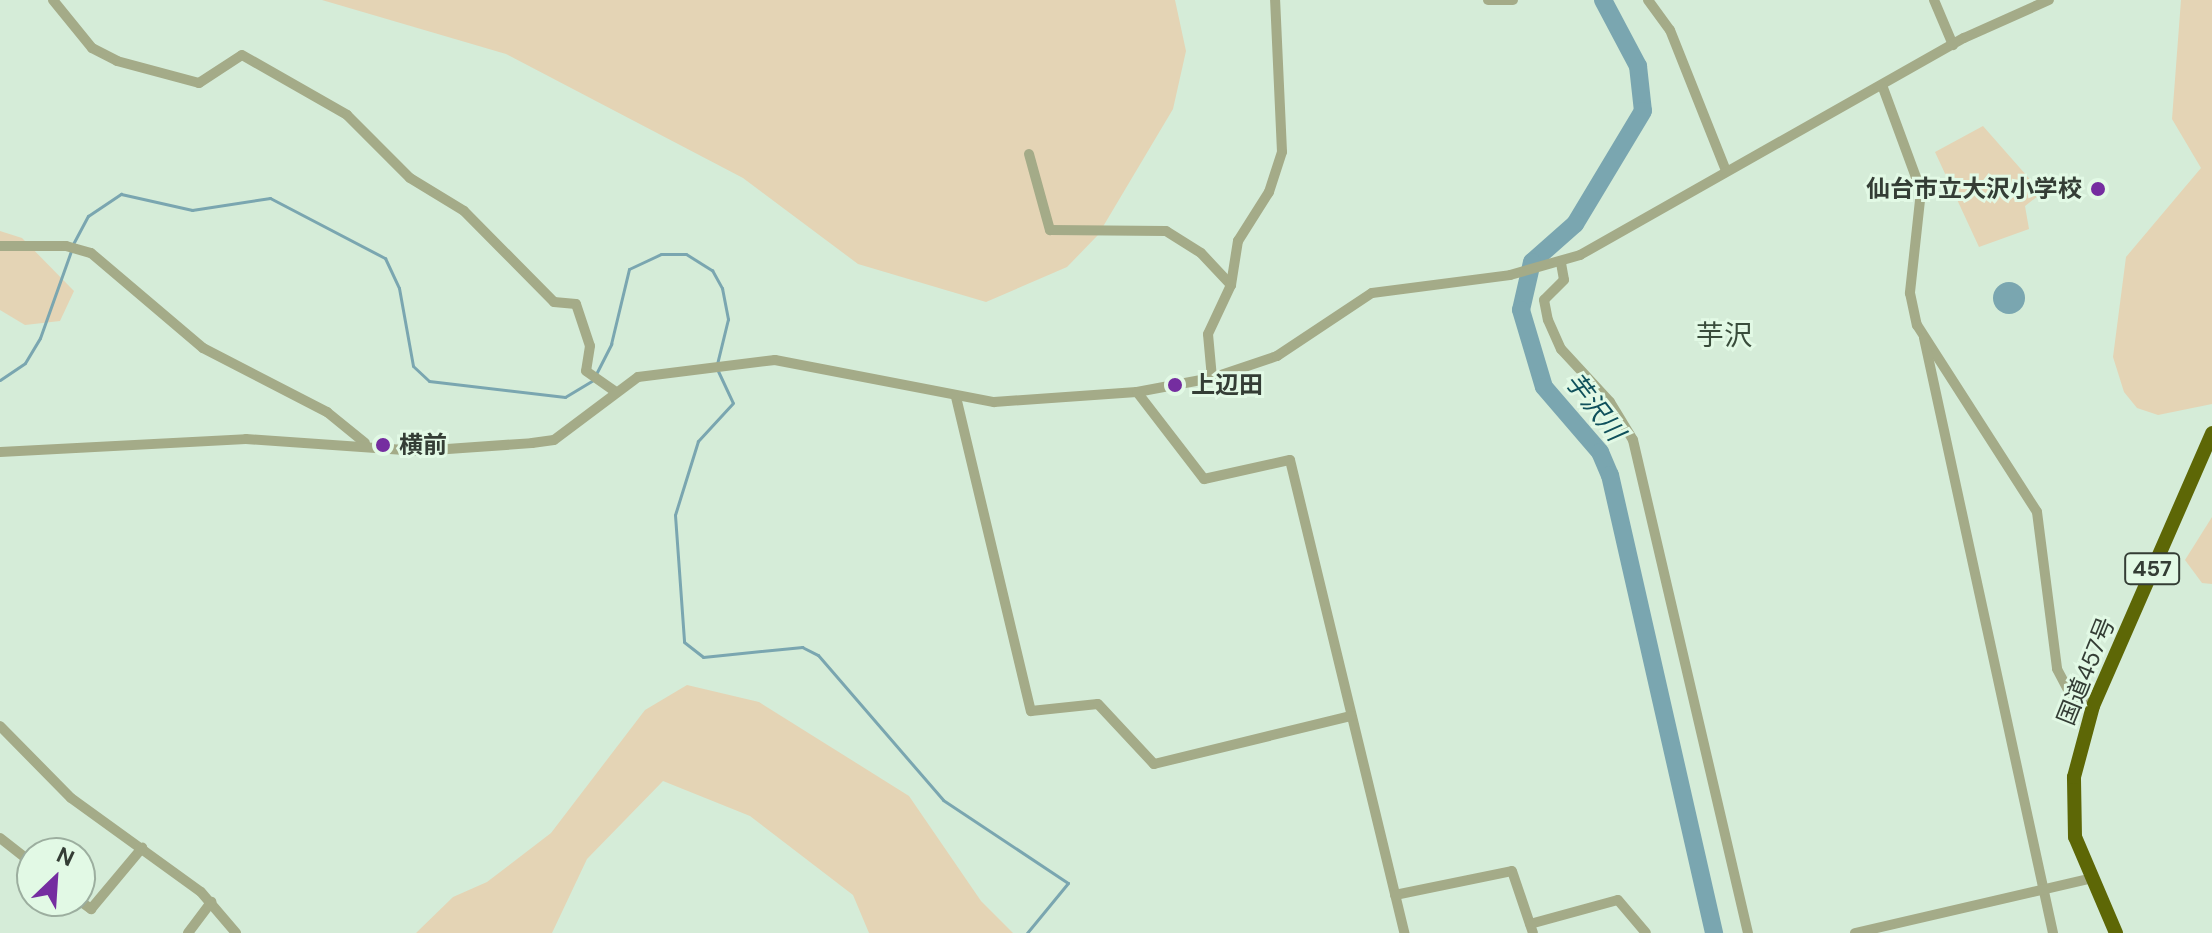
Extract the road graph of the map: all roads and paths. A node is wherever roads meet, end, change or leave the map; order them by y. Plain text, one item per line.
1 (53, 0) edge
2 (1275, 0) edge
3 (1488, 0) edge
4 (1513, 0) edge
5 (1648, 0) edge
6 (1934, 0) edge
7 (2049, 0) edge
8 (1953, 45) junction
9 (1882, 85) junction
10 (1029, 154) dead end
11 (1726, 171) junction
12 (0, 246) edge
13 (1561, 263) junction
14 (1231, 285) junction
15 (1924, 338) junction
16 (1212, 378) junction
17 (615, 391) junction
18 (1137, 392) junction
19 (956, 397) junction
20 (2212, 433) edge
21 (365, 443) junction
22 (0, 452) edge
23 (2093, 706) junction
24 (1351, 716) junction
25 (0, 726) edge
26 (0, 838) edge
27 (142, 848) junction
28 (16, 850) edge
29 (2088, 879) junction
30 (2043, 891) junction
31 (1395, 895) junction
32 (211, 902) junction
33 (96, 903) edge
34 (1532, 928) edge
35 (188, 933) edge
36 (236, 933) edge
37 (1404, 933) edge
38 (1646, 933) edge
39 (1748, 933) edge
40 (1855, 933) edge
41 (2053, 933) edge
42 (2116, 933) edge

1 - 17 street
2 - 14 street
3 - 4 street
5 - 11 street
6 - 8 street
7 - 8 street
8 - 9 street
9 - 11 street
9 - 15 street
10 - 14 street
11 - 13 street
12 - 21 street
13 - 16 street
13 - 39 street
14 - 16 street
15 - 23 street
15 - 30 street
16 - 18 street
17 - 19 street
17 - 21 street
18 - 19 street
18 - 24 street
19 - 24 street
20 - 23 highway, 国道457号 / 457
21 - 22 street
23 - 29 highway, 国道457号 / 457
24 - 31 street
25 - 27 street
26 - 28 street
27 - 32 street
27 - 33 street
29 - 30 street
29 - 42 highway, 国道457号 / 457
30 - 40 street
30 - 41 street
31 - 34 street
31 - 37 street
32 - 35 street
32 - 36 street
34 - 38 street

